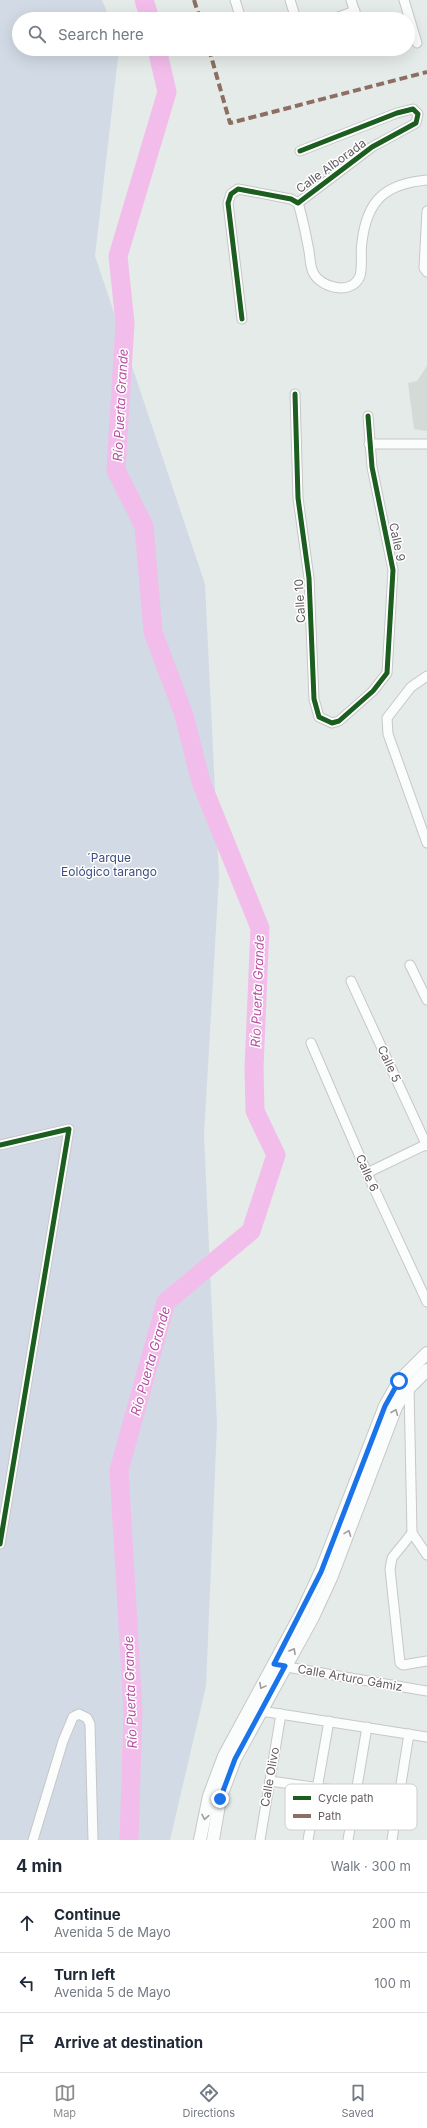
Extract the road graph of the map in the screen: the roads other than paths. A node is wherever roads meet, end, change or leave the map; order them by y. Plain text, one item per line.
1 (235, 0) edge
2 (290, 0) edge
3 (351, 0) edge
4 (404, 0) edge
5 (239, 12) edge
6 (294, 12) edge
7 (355, 12) edge
8 (408, 12) edge
9 (415, 36) edge
10 (417, 43) dead end
11 (300, 150) dead end
12 (427, 180) edge
13 (298, 203) junction
14 (427, 211) edge
15 (427, 272) edge
16 (242, 319) dead end
17 (295, 394) dead end
18 (368, 416) dead end
19 (369, 444) junction
20 (427, 444) edge
21 (387, 673) joint
22 (427, 676) edge
23 (427, 843) edge
24 (410, 965) dead end
25 (351, 981) dead end
26 (427, 1000) edge
27 (312, 1043) dead end
28 (0, 1145) edge
29 (427, 1145) edge
30 (367, 1173) junction
31 (427, 1302) edge
32 (427, 1353) edge
33 (427, 1370) edge
34 (409, 1387) junction
35 (412, 1534) junction
36 (0, 1544) edge
37 (427, 1555) edge
38 (427, 1661) edge
39 (279, 1665) junction
40 (427, 1691) edge
41 (261, 1711) junction
42 (281, 1714) junction
43 (329, 1722) junction
44 (366, 1727) junction
45 (409, 1734) junction
46 (427, 1737) edge
47 (270, 1781) junction
48 (288, 1784) edge
49 (318, 1784) edge
50 (357, 1784) edge
51 (401, 1784) edge
52 (310, 1830) edge
53 (350, 1830) edge
54 (394, 1830) edge
55 (33, 1840) edge
56 (93, 1840) edge
57 (200, 1840) edge
58 (213, 1840) edge
59 (260, 1840) edge
60 (308, 1840) edge
61 (348, 1840) edge
62 (392, 1840) edge

1 - 5 street
2 - 6 street
3 - 7 street
4 - 8 street
9 - 10 street
11 - 13 street, Calle Alborada
12 - 13 street
13 - 16 street, Calle Alborada
14 - 15 street
17 - 21 street, Calle 10
18 - 19 street, Calle 9
19 - 20 street
19 - 21 street, Calle 9
22 - 23 street
24 - 26 street
25 - 29 street, Calle 5
27 - 30 street, Calle 6
28 - 36 street
29 - 30 street
30 - 31 street, Calle 6
32 - 39 main road
33 - 34 main road
34 - 35 street
39 -> 34 main road
35 - 37 street
35 - 38 street
39 - 40 street, Calle Arturo Gámiz
39 - 41 main road
39 -> 57 main road
41 - 42 street
41 - 58 main road
42 - 43 street
42 - 47 street, Calle Olivo
43 - 44 street
43 - 49 street
44 - 45 street
44 - 50 street
45 - 46 street
45 - 51 street
47 - 48 street
47 - 59 street, Calle Olivo
52 - 60 street
53 - 61 street
54 - 62 street
55 - 56 street

